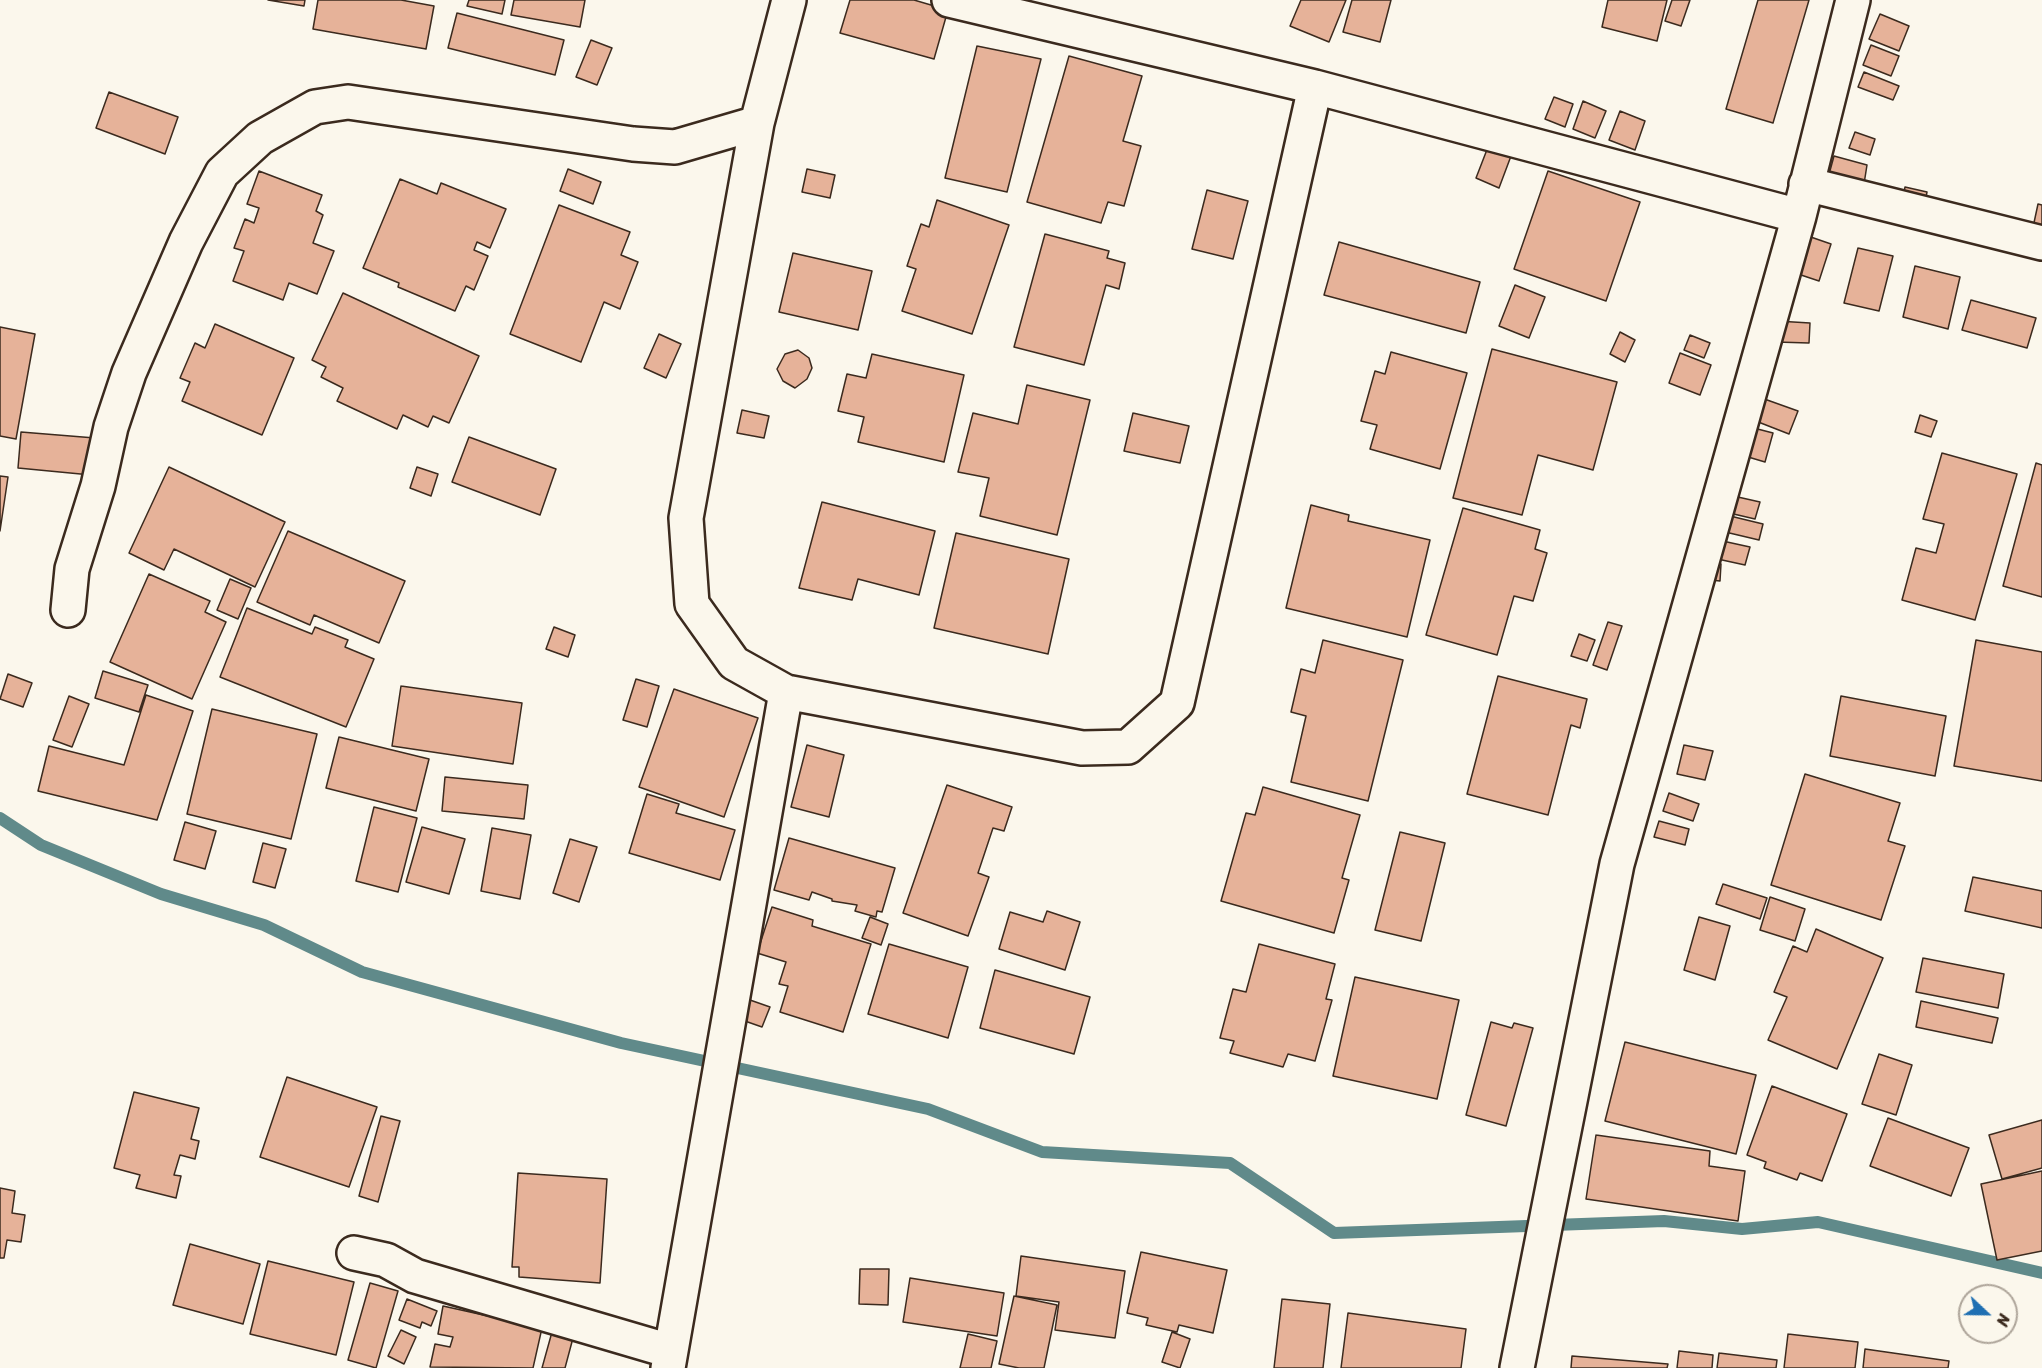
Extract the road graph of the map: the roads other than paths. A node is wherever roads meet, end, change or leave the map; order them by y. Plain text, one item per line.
1 (789, 0) edge
2 (949, 0) edge
3 (1853, 0) edge
4 (1315, 87) junction
5 (757, 123) junction
6 (1806, 184) junction
7 (1799, 216) junction
8 (2042, 243) edge
9 (68, 610) dead end
10 (786, 692) junction
11 (354, 1253) dead end
12 (669, 1360) edge
13 (1517, 1368) edge

1 - 5 street
2 - 4 street
3 - 6 street
4 - 7 street
4 - 10 street
5 - 9 street
5 - 10 street
6 - 7 street
6 - 8 street
7 - 13 street
10 - 12 street
11 - 12 street

